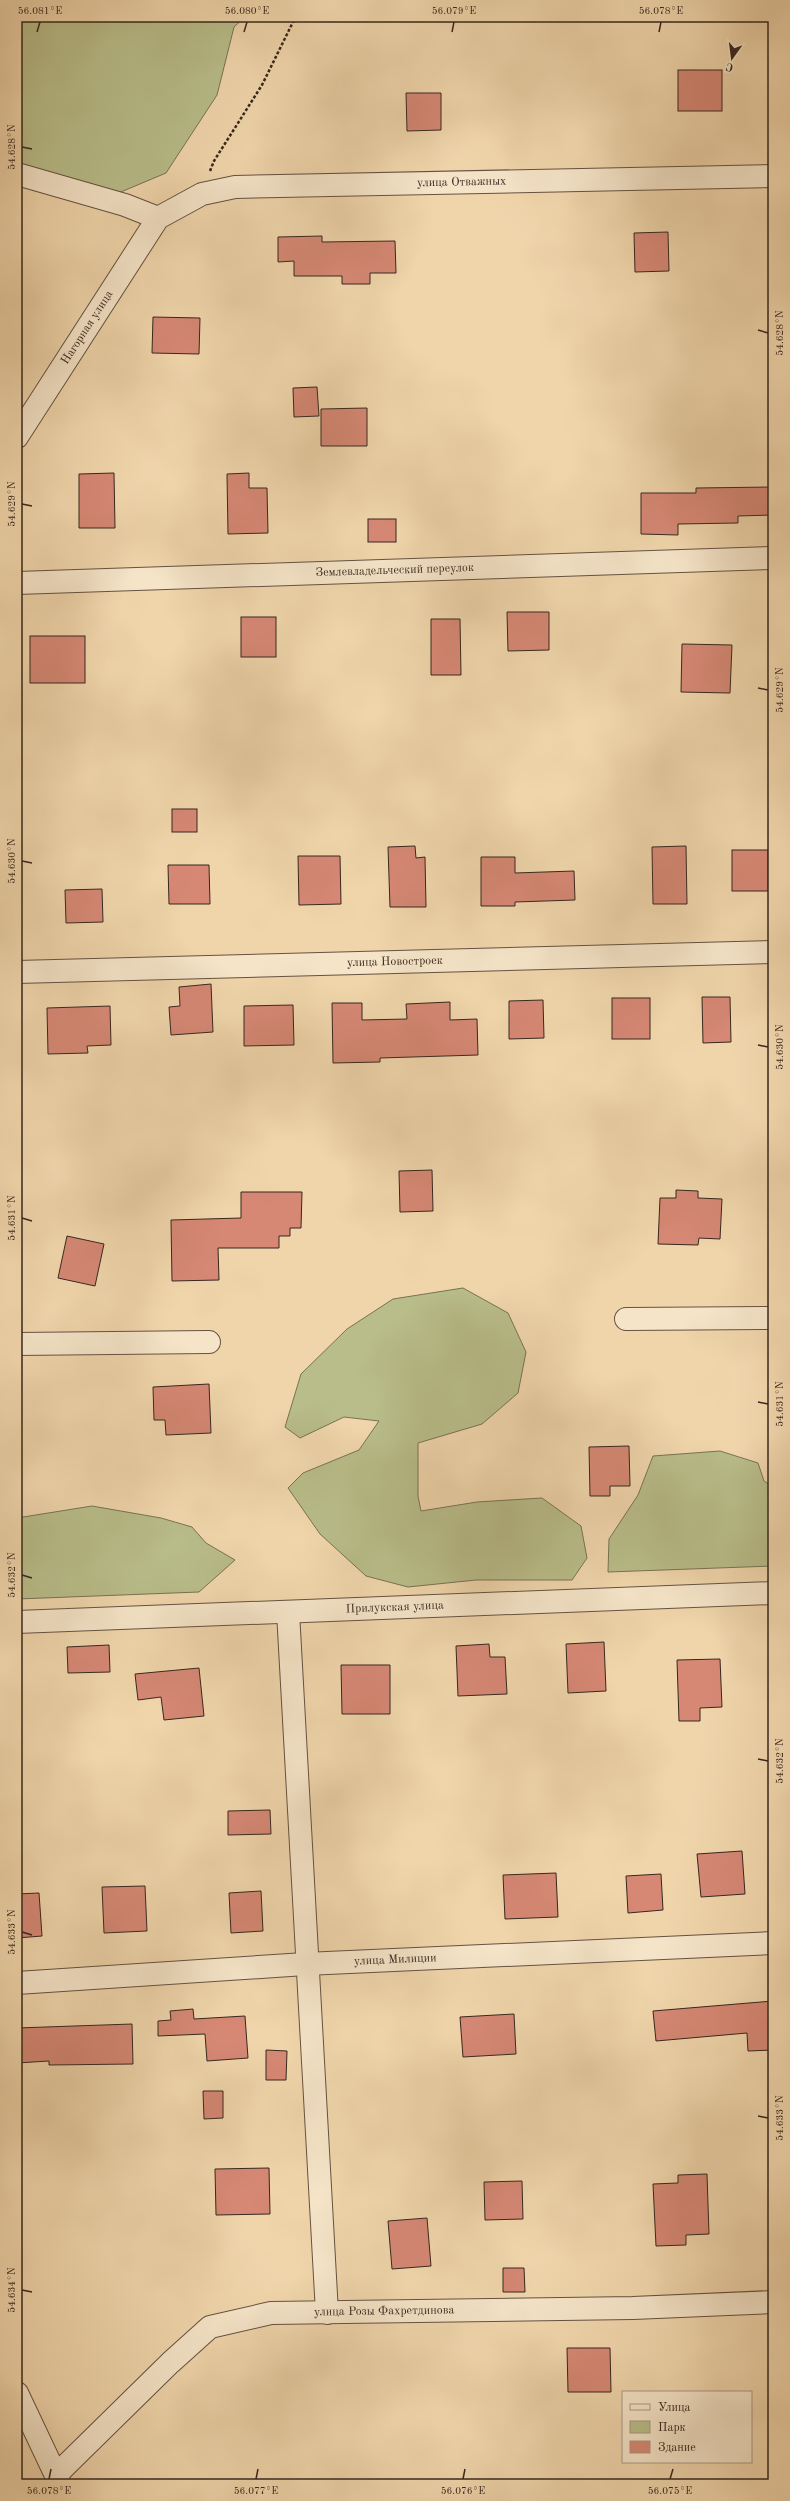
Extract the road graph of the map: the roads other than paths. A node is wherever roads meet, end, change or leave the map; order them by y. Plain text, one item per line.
1 (17, 174) edge
2 (773, 176) edge
3 (158, 218) junction
4 (17, 437) edge
5 (773, 558) edge
6 (17, 583) edge
7 (773, 952) edge
8 (17, 972) edge
9 (773, 1318) edge
10 (626, 1319) dead end
11 (209, 1342) dead end
12 (17, 1344) edge
13 (773, 1593) edge
14 (288, 1612) junction
15 (17, 1622) edge
16 (773, 1943) edge
17 (308, 1964) junction
18 (17, 1983) edge
19 (773, 2302) edge
20 (327, 2313) junction
21 (17, 2393) edge
22 (58, 2479) edge

1 - 3 street
2 - 3 street, улица Отважных
3 - 4 street, Нагорная улица
5 - 6 street, Землевладельческий переулок
7 - 8 street, улица Новостроек
9 - 10 street
11 - 12 street
13 - 14 street, Прилукская улица
14 - 15 street, Прилукская улица
14 - 17 street
16 - 17 street, улица Милиции
17 - 18 street, улица Милиции
17 - 20 street
19 - 20 street, улица Розы Фахретдинова
20 - 22 street, улица Розы Фахретдинова
21 - 22 street

